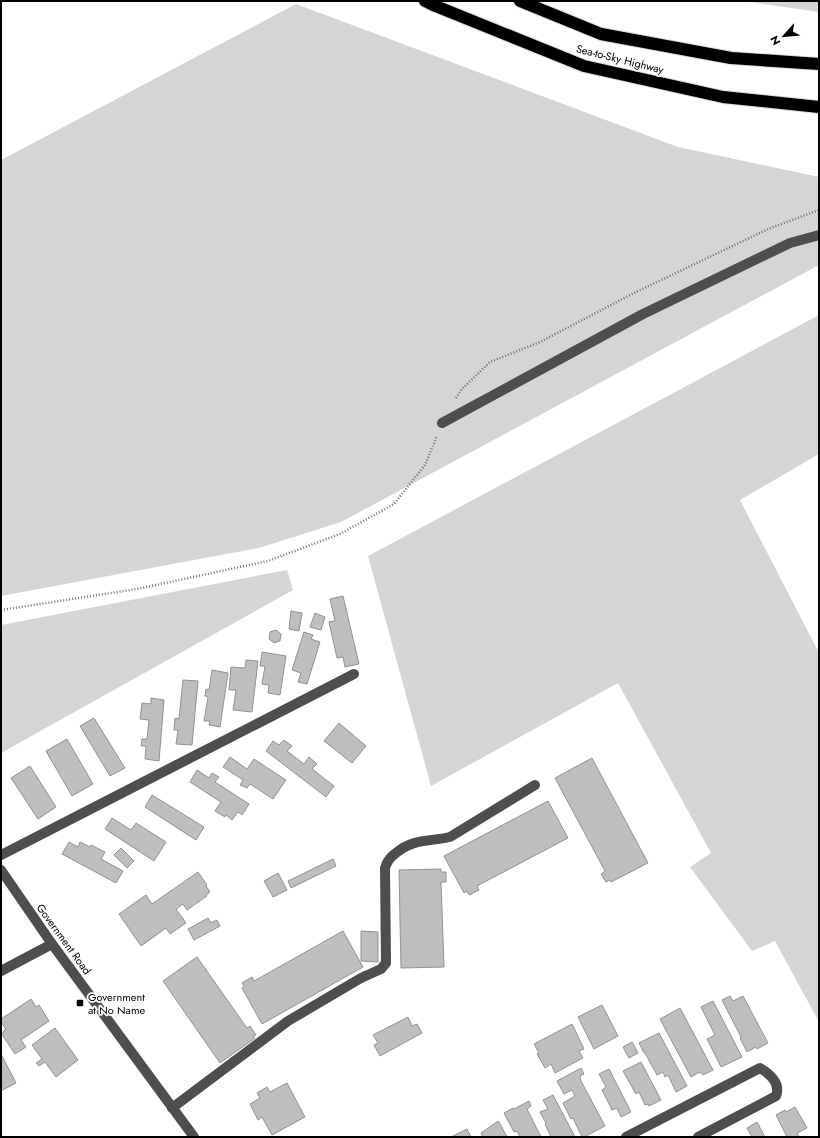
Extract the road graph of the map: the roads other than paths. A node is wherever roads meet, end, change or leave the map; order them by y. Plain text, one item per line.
1 (425, 1) edge
2 (520, 1) edge
3 (819, 64) edge
4 (819, 107) edge
5 (819, 234) edge
6 (442, 423) dead end
7 (354, 674) dead end
8 (535, 785) dead end
9 (1, 855) edge
10 (1, 870) edge
11 (52, 944) junction
12 (1, 971) edge
13 (172, 1108) junction
14 (194, 1137) edge
15 (626, 1137) edge
16 (698, 1137) edge

1 - 4 highway, Sea-to-Sky Highway
2 - 3 highway, Sea-to-Sky Highway
5 - 6 street
7 - 9 street
8 - 13 street
10 - 11 street, Government Road
11 - 12 street
11 - 13 street, Government Road
13 - 14 street, Government Road
15 - 16 street

